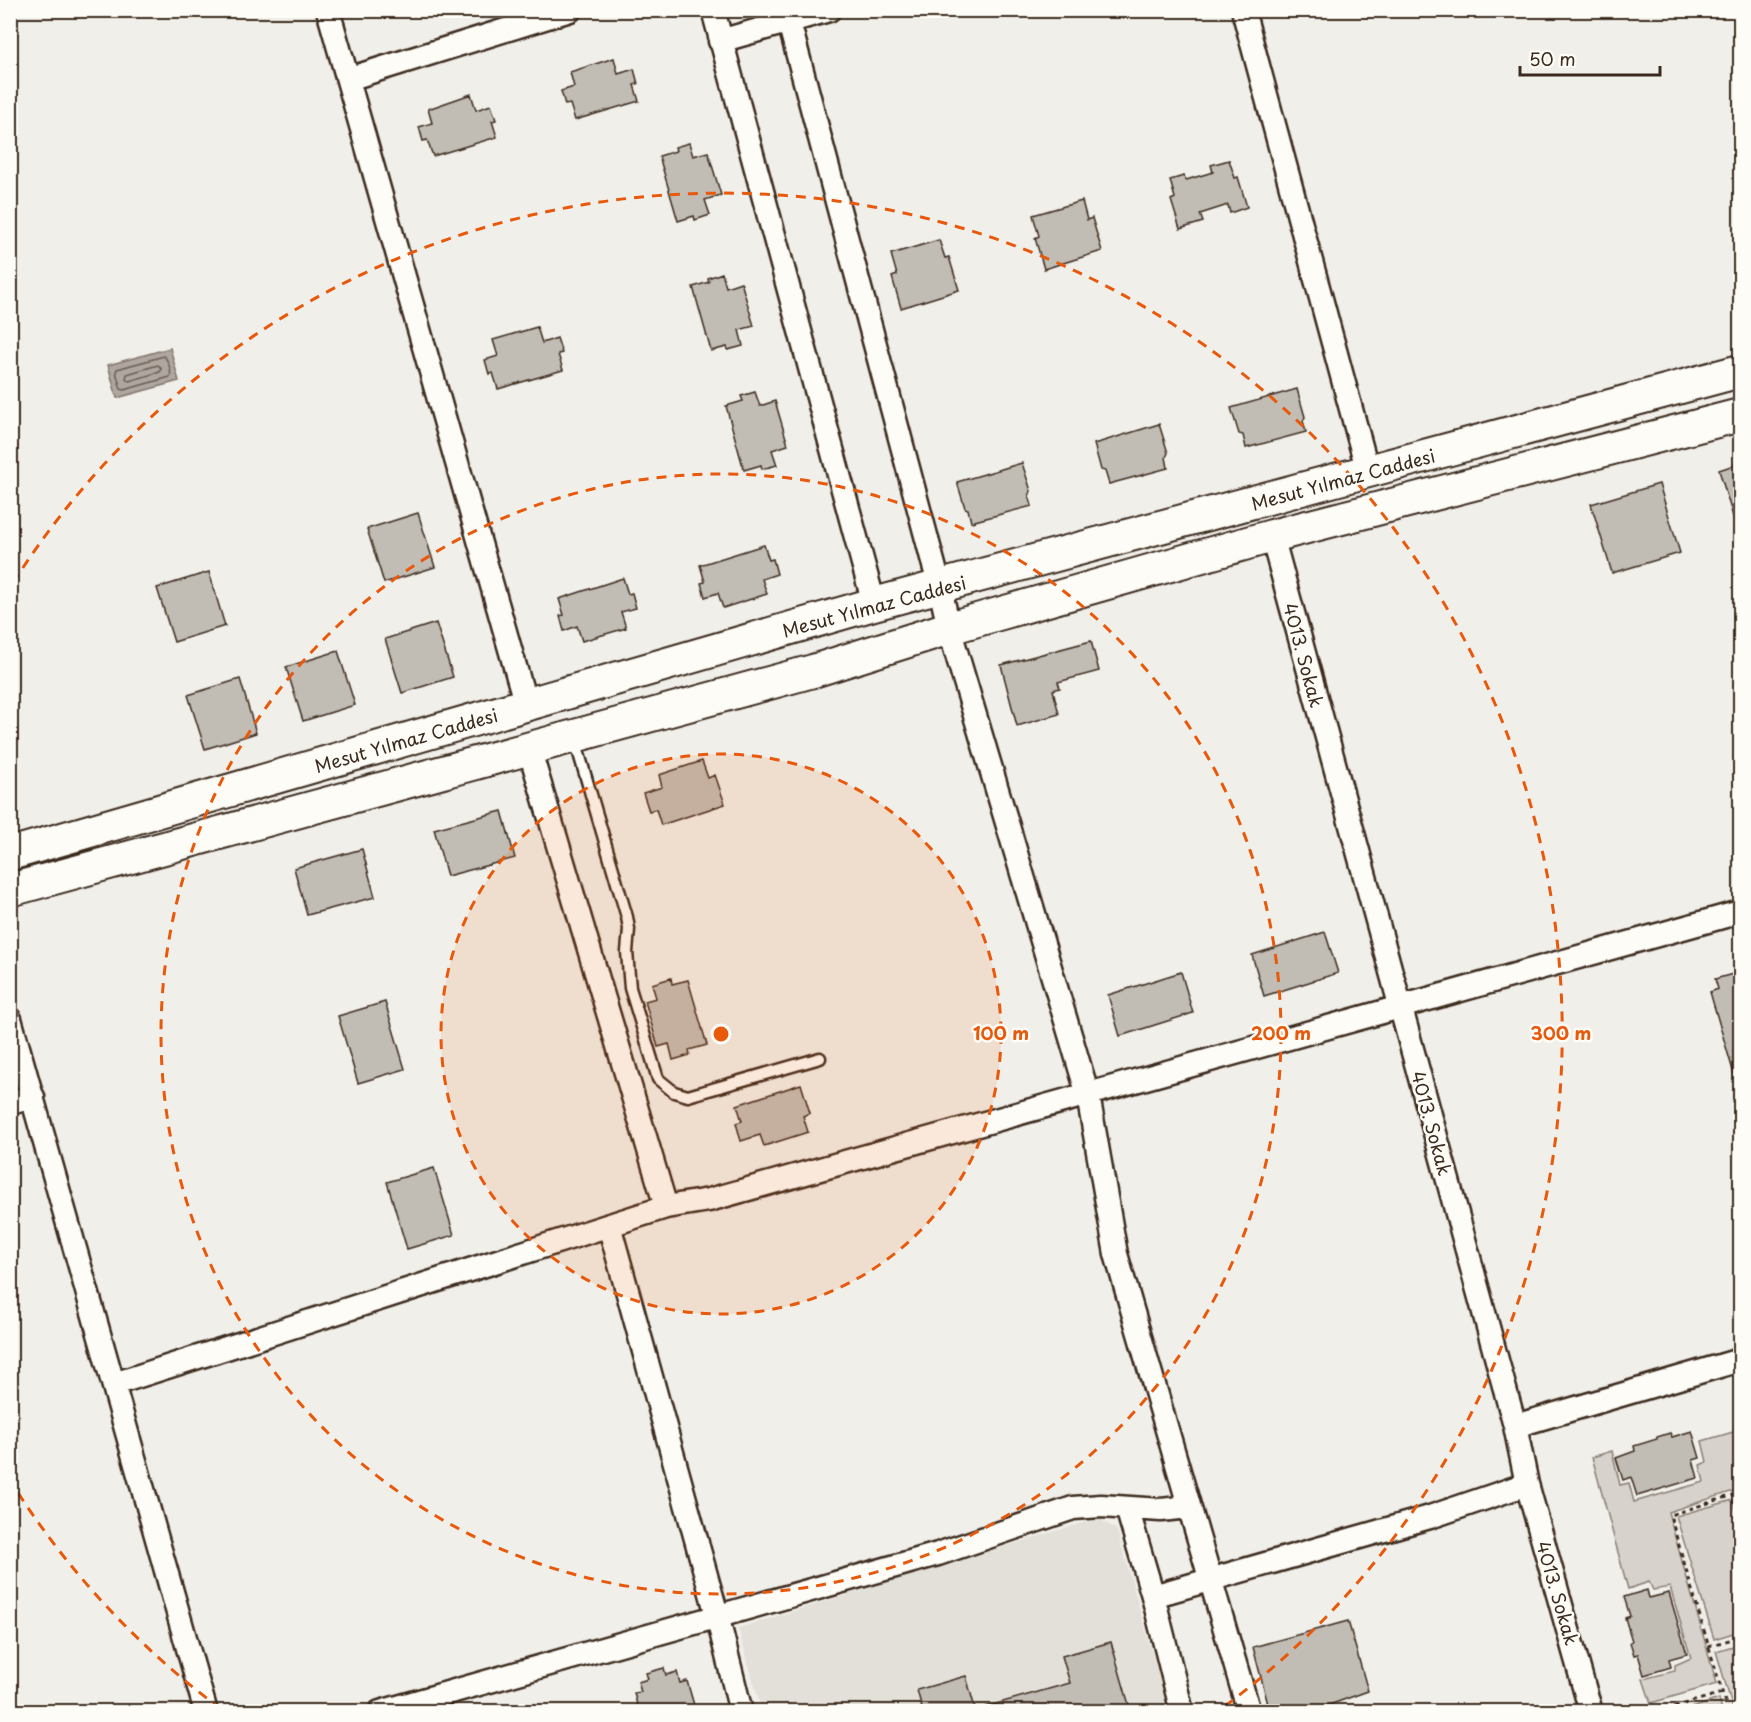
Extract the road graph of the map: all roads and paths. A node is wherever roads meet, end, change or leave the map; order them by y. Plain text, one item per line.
1 (328, 10) edge
2 (570, 10) edge
3 (713, 10) edge
4 (829, 10) edge
5 (1243, 10) edge
6 (789, 22) junction
7 (720, 41) junction
8 (348, 79) junction
9 (1740, 371) edge
10 (1740, 416) edge
11 (1368, 472) junction
12 (1272, 536) junction
13 (940, 588) junction
14 (874, 604) junction
15 (949, 628) junction
16 (526, 705) junction
17 (574, 736) junction
18 (529, 748) junction
19 (10, 854) edge
20 (10, 890) edge
21 (1740, 912) edge
22 (1400, 1008) junction
23 (10, 1019) edge
24 (820, 1058) dead end
25 (1088, 1095) junction
26 (33, 1097) junction
27 (10, 1103) edge
28 (666, 1206) junction
29 (609, 1225) junction
30 (1740, 1360) edge
31 (114, 1384) junction
32 (1515, 1426) junction
33 (1527, 1484) junction
34 (1738, 1494) edge
35 (1189, 1507) junction
36 (1127, 1508) junction
37 (1740, 1508) edge
38 (1209, 1579) junction
39 (1153, 1596) junction
40 (717, 1615) junction
41 (1740, 1637) edge
42 (1708, 1646) junction
43 (1722, 1693) junction
44 (206, 1712) edge
45 (380, 1712) edge
46 (741, 1712) edge
47 (1182, 1712) edge
48 (1249, 1712) edge
49 (1591, 1712) edge
50 (1657, 1712) edge
51 (1728, 1712) edge

1 - 8 street
2 - 8 street
3 - 7 street
4 - 6 street
5 - 11 street
6 - 7 street
6 - 13 street
7 - 14 street
8 - 16 street
9 - 11 main road, Mesut Yılmaz Caddesi
10 - 12 main road, Mesut Yılmaz Caddesi
11 - 13 main road, Mesut Yılmaz Caddesi
12 - 15 main road, Mesut Yılmaz Caddesi
12 - 22 street, 4013. Sokak
13 - 14 main road, Mesut Yılmaz Caddesi
13 - 15 street
14 - 16 main road, Mesut Yılmaz Caddesi
15 - 17 main road, Mesut Yılmaz Caddesi
15 - 25 street
16 - 19 main road, Mesut Yılmaz Caddesi
17 - 18 main road, Mesut Yılmaz Caddesi
17 - 24 lane
18 - 20 main road, Mesut Yılmaz Caddesi
18 - 28 street
21 - 22 street
22 - 25 street
22 - 32 street, 4013. Sokak
23 - 26 street
25 - 28 street
25 - 35 street
26 - 27 street
26 - 31 street
28 - 29 street
29 - 31 street
29 - 40 street
30 - 32 street
31 - 44 street
32 - 33 street, 4013. Sokak
33 - 38 street
33 - 49 street, 4013. Sokak
34 - 37 path
34 - 42 path
35 - 36 street
35 - 38 street
36 - 39 street
36 - 40 street
38 - 39 street
38 - 48 street
39 - 47 street
40 - 45 street
40 - 46 street
41 - 42 path
42 - 43 path
43 - 50 path
43 - 51 path

